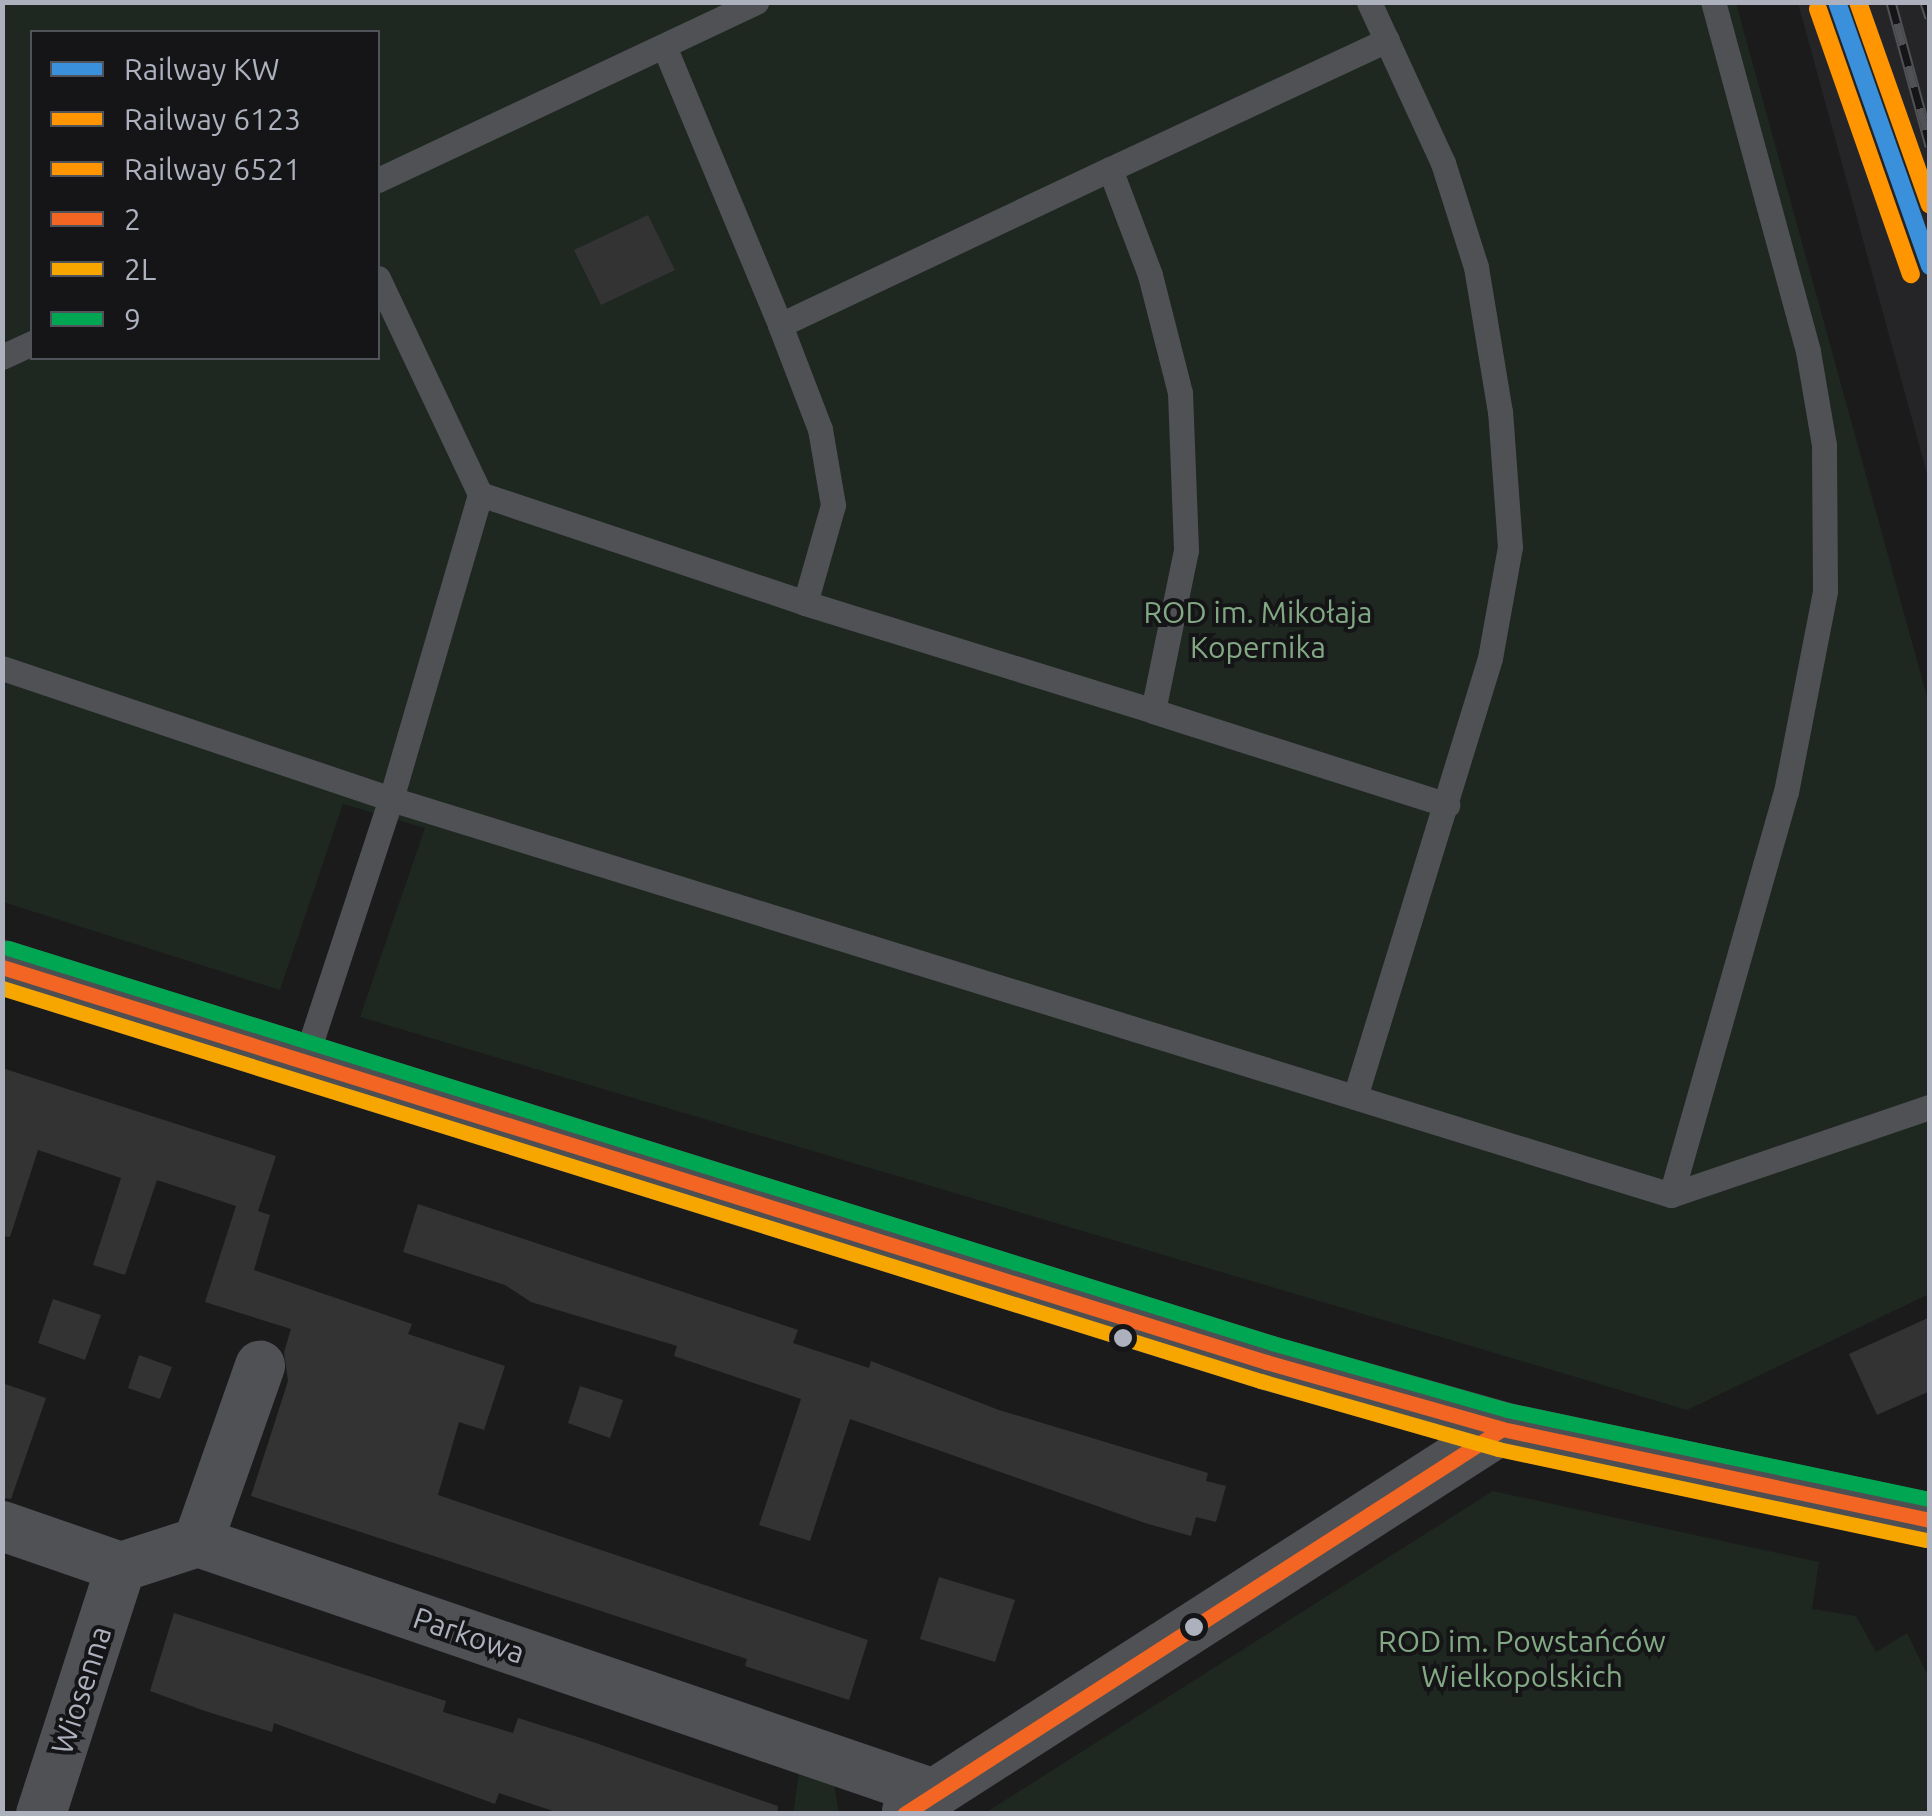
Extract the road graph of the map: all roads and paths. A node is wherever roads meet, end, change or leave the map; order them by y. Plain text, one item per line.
1 (756, 2) edge
2 (1369, 2) edge
3 (1712, 2) edge
4 (1387, 40) junction
5 (664, 46) junction
6 (1110, 169) junction
7 (380, 179) edge
8 (380, 282) edge
9 (780, 325) junction
10 (30, 344) edge
11 (2, 357) edge
12 (480, 494) junction
13 (805, 603) junction
14 (2, 668) edge
15 (1153, 711) junction
16 (391, 799) junction
17 (1447, 805) junction
18 (2, 967) edge
19 (304, 1063) junction
20 (1355, 1097) junction
21 (1930, 1107) edge
22 (1671, 1195) junction
23 (260, 1366) dead end
24 (1502, 1429) junction
25 (1930, 1520) edge
26 (2, 1526) edge
27 (198, 1542) junction
28 (122, 1567) junction
29 (918, 1804) edge
30 (42, 1814) edge

1 - 5 lane
2 - 4 lane
3 - 22 lane
4 - 6 lane
4 - 17 lane
5 - 7 lane
5 - 9 lane
6 - 9 lane
6 - 15 lane
8 - 12 lane
9 - 13 lane
10 - 11 lane
12 - 13 lane
12 - 16 lane
13 - 15 lane
14 - 16 lane
15 - 17 lane
16 - 19 lane
16 - 20 lane
17 - 20 lane
18 - 19 street
19 - 24 street
20 - 22 lane
21 - 22 lane
23 - 27 street
24 - 25 street
24 - 29 street
26 - 28 street
27 - 28 street
27 - 29 street, Parkowa
28 - 30 street, Wiosenna

